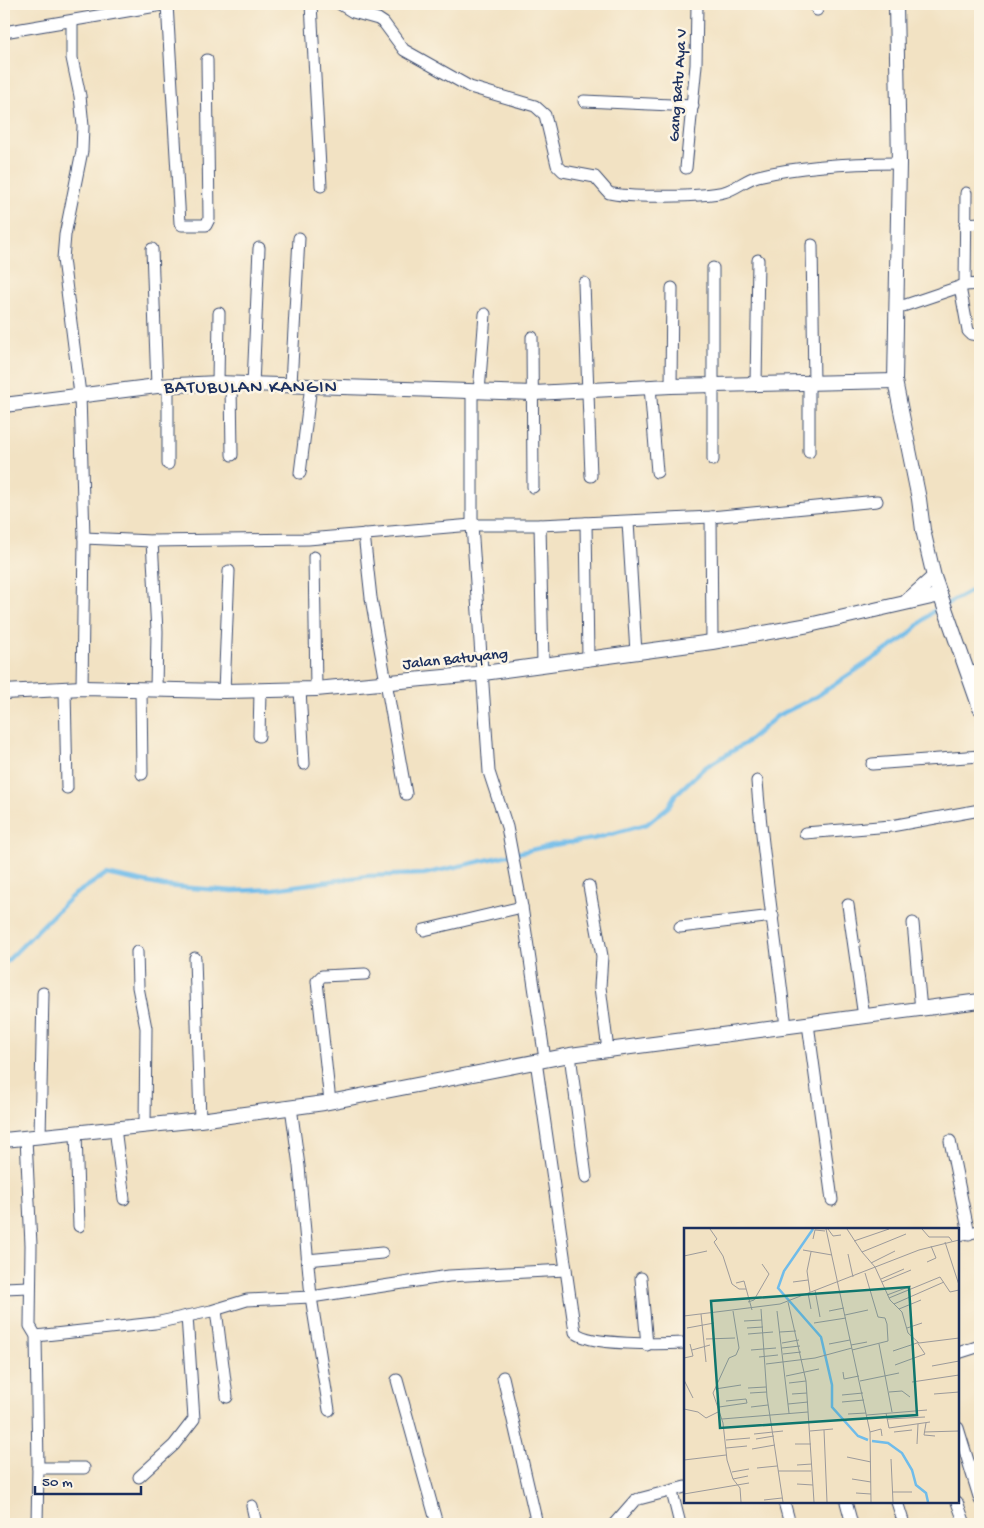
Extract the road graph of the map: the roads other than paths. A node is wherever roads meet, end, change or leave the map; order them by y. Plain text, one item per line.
1 (164, 4) edge
2 (311, 4) edge
3 (340, 4) edge
4 (697, 4) edge
5 (896, 4) edge
6 (131, 7) edge
7 (72, 22) junction
8 (4, 32) edge
9 (208, 60) dead end
10 (584, 101) dead end
11 (693, 106) junction
12 (899, 163) junction
13 (686, 168) dead end
14 (321, 186) dead end
15 (966, 193) dead end
16 (980, 223) edge
17 (965, 224) junction
18 (299, 238) dead end
19 (812, 245) dead end
20 (152, 248) dead end
21 (259, 248) dead end
22 (758, 260) dead end
23 (713, 268) dead end
24 (584, 283) dead end
25 (980, 284) edge
26 (962, 286) junction
27 (672, 288) dead end
28 (897, 308) junction
29 (219, 313) dead end
30 (485, 314) dead end
31 (980, 335) edge
32 (532, 337) dead end
33 (895, 381) junction
34 (225, 384) junction
35 (253, 384) junction
36 (291, 384) junction
37 (756, 384) junction
38 (811, 384) junction
39 (311, 385) junction
40 (714, 385) junction
41 (163, 386) junction
42 (671, 386) junction
43 (650, 387) junction
44 (587, 390) junction
45 (476, 392) junction
46 (80, 394) junction
47 (534, 394) junction
48 (4, 405) edge
49 (809, 452) dead end
50 (232, 455) dead end
51 (713, 460) dead end
52 (168, 464) dead end
53 (657, 472) dead end
54 (300, 474) dead end
55 (591, 476) dead end
56 (533, 486) dead end
57 (877, 501) dead end
58 (711, 518) junction
59 (628, 522) junction
60 (586, 523) junction
61 (472, 525) junction
62 (540, 525) junction
63 (364, 534) junction
64 (84, 538) junction
65 (152, 541) junction
66 (314, 557) dead end
67 (229, 571) dead end
68 (934, 577) junction
69 (941, 598) junction
70 (905, 603) junction
71 (712, 642) junction
72 (636, 653) junction
73 (588, 659) junction
74 (543, 664) junction
75 (482, 673) junction
76 (974, 676) edge
77 (386, 682) junction
78 (82, 688) junction
79 (65, 689) junction
80 (300, 689) junction
81 (316, 689) junction
82 (141, 690) junction
83 (156, 690) junction
84 (260, 690) junction
85 (4, 692) edge
86 (224, 692) junction
87 (980, 708) edge
88 (259, 736) dead end
89 (980, 756) edge
90 (304, 764) dead end
91 (872, 764) dead end
92 (142, 774) dead end
93 (757, 782) dead end
94 (67, 788) dead end
95 (406, 794) dead end
96 (980, 810) edge
97 (805, 833) dead end
98 (589, 886) dead end
99 (848, 905) dead end
100 (522, 907) junction
101 (774, 916) junction
102 (913, 923) dead end
103 (680, 927) dead end
104 (424, 930) dead end
105 (137, 952) dead end
106 (195, 958) dead end
107 (365, 974) dead end
108 (43, 993) dead end
109 (980, 1001) edge
110 (922, 1010) junction
111 (864, 1017) junction
112 (808, 1024) junction
113 (786, 1027) junction
114 (608, 1050) junction
115 (570, 1055) junction
116 (541, 1060) junction
117 (330, 1102) junction
118 (291, 1107) junction
119 (200, 1120) junction
120 (144, 1125) junction
121 (115, 1128) junction
122 (76, 1133) junction
123 (32, 1138) junction
124 (4, 1140) edge
125 (950, 1141) dead end
126 (586, 1177) dead end
127 (124, 1199) dead end
128 (832, 1200) dead end
129 (79, 1226) dead end
130 (969, 1234) edge
131 (382, 1253) dead end
132 (307, 1260) junction
133 (566, 1270) junction
134 (641, 1278) dead end
135 (29, 1287) junction
136 (4, 1288) edge
137 (311, 1296) junction
138 (216, 1310) junction
139 (187, 1316) junction
140 (36, 1336) junction
141 (684, 1343) edge
142 (647, 1345) junction
143 (980, 1346) edge
144 (959, 1353) edge
145 (503, 1377) dead end
146 (397, 1380) dead end
147 (227, 1397) dead end
148 (329, 1410) dead end
149 (959, 1431) edge
150 (38, 1468) junction
151 (84, 1468) dead end
152 (139, 1477) dead end
153 (684, 1487) edge
154 (672, 1492) junction
155 (980, 1500) edge
156 (784, 1503) edge
157 (846, 1503) edge
158 (897, 1503) edge
159 (957, 1503) edge
160 (252, 1506) dead end
161 (625, 1511) junction
162 (37, 1524) edge
163 (256, 1524) edge
164 (437, 1524) edge
165 (537, 1524) edge
166 (614, 1524) edge
167 (628, 1524) edge
168 (680, 1524) edge
169 (790, 1524) edge
170 (852, 1524) edge
171 (904, 1524) edge
172 (965, 1524) edge

1 - 6 street
1 - 9 street
2 - 14 street
3 - 12 street
4 - 11 street, Gang Batu Aya V
5 - 12 street
6 - 7 street
7 - 8 street
7 - 46 street
10 - 11 street
11 - 13 street, Gang Batu Aya V
12 - 28 street
15 - 17 street
16 - 17 street
17 - 26 street
18 - 36 street
19 - 38 street
20 - 41 street
21 - 35 street
22 - 37 street
23 - 40 street
24 - 44 street
25 - 26 street
26 - 28 street
26 - 31 street
27 - 42 street
28 - 33 street
29 - 34 street
30 - 45 street
32 - 47 street
33 - 38 street
33 - 68 street
34 - 35 street
34 - 41 street
34 - 50 street
35 - 36 street
36 - 39 street
37 - 38 street
37 - 40 street
38 - 49 street
39 - 45 street
39 - 54 street
40 - 42 street
40 - 51 street
41 - 46 street
41 - 52 street
42 - 43 street
43 - 44 street
43 - 53 street
44 - 47 street
44 - 55 street
45 - 47 street
45 - 61 street
46 - 48 street
46 - 64 street
47 - 56 street
57 - 58 street
58 - 59 street
58 - 71 street
59 - 60 street
59 - 72 street
60 - 62 street
60 - 73 street
61 - 62 street
61 - 63 street
61 - 75 street
62 - 74 street
63 - 65 street
63 - 77 street
64 - 65 street
64 - 78 street
65 - 83 street
66 - 81 street
67 - 86 street
68 - 69 street
68 - 70 street, Jalan Batuyang
69 - 70 street, Jalan Batuyang
69 - 76 street
70 - 71 street, Jalan Batuyang
71 - 72 street, Jalan Batuyang
72 - 73 street, Jalan Batuyang
73 - 74 street, Jalan Batuyang
74 - 75 street, Jalan Batuyang
75 - 77 street, Jalan Batuyang
75 - 100 street
76 - 87 street
77 - 81 street, Jalan Batuyang
77 - 95 street
78 - 79 street, Jalan Batuyang
78 - 82 street, Jalan Batuyang
79 - 85 street, Jalan Batuyang
79 - 94 street
80 - 81 street, Jalan Batuyang
80 - 84 street, Jalan Batuyang
80 - 90 street
82 - 83 street, Jalan Batuyang
82 - 92 street
83 - 86 street, Jalan Batuyang
84 - 86 street, Jalan Batuyang
84 - 88 street
89 - 91 street
93 - 101 street
96 - 97 street
98 - 114 street
99 - 111 street
100 - 104 street
100 - 116 street
101 - 103 street
101 - 113 street
102 - 110 street
105 - 120 street
106 - 119 street
107 - 117 street
108 - 123 street
109 - 110 street
110 - 111 street
111 - 112 street
112 - 113 street
112 - 128 street
113 - 114 street
114 - 115 street
115 - 116 street
115 - 126 street
116 - 117 street
116 - 133 street
117 - 118 street
118 - 119 street
118 - 132 street
119 - 120 street
120 - 121 street
121 - 122 street
121 - 127 street
122 - 123 street
122 - 129 street
123 - 124 street
123 - 135 street
125 - 130 street
131 - 132 street
132 - 137 street
133 - 137 street
133 - 142 street
134 - 142 street
135 - 136 street
135 - 140 street
137 - 138 street
137 - 148 street
138 - 139 street
138 - 147 street
139 - 140 street
139 - 152 street
140 - 150 street
141 - 142 street
143 - 144 street
145 - 165 street
146 - 164 street
149 - 155 street
150 - 151 street
150 - 162 street
153 - 154 street
154 - 161 street
154 - 168 street
156 - 169 street
157 - 170 street
158 - 171 street
159 - 172 street
160 - 163 street
161 - 166 street
161 - 167 street

